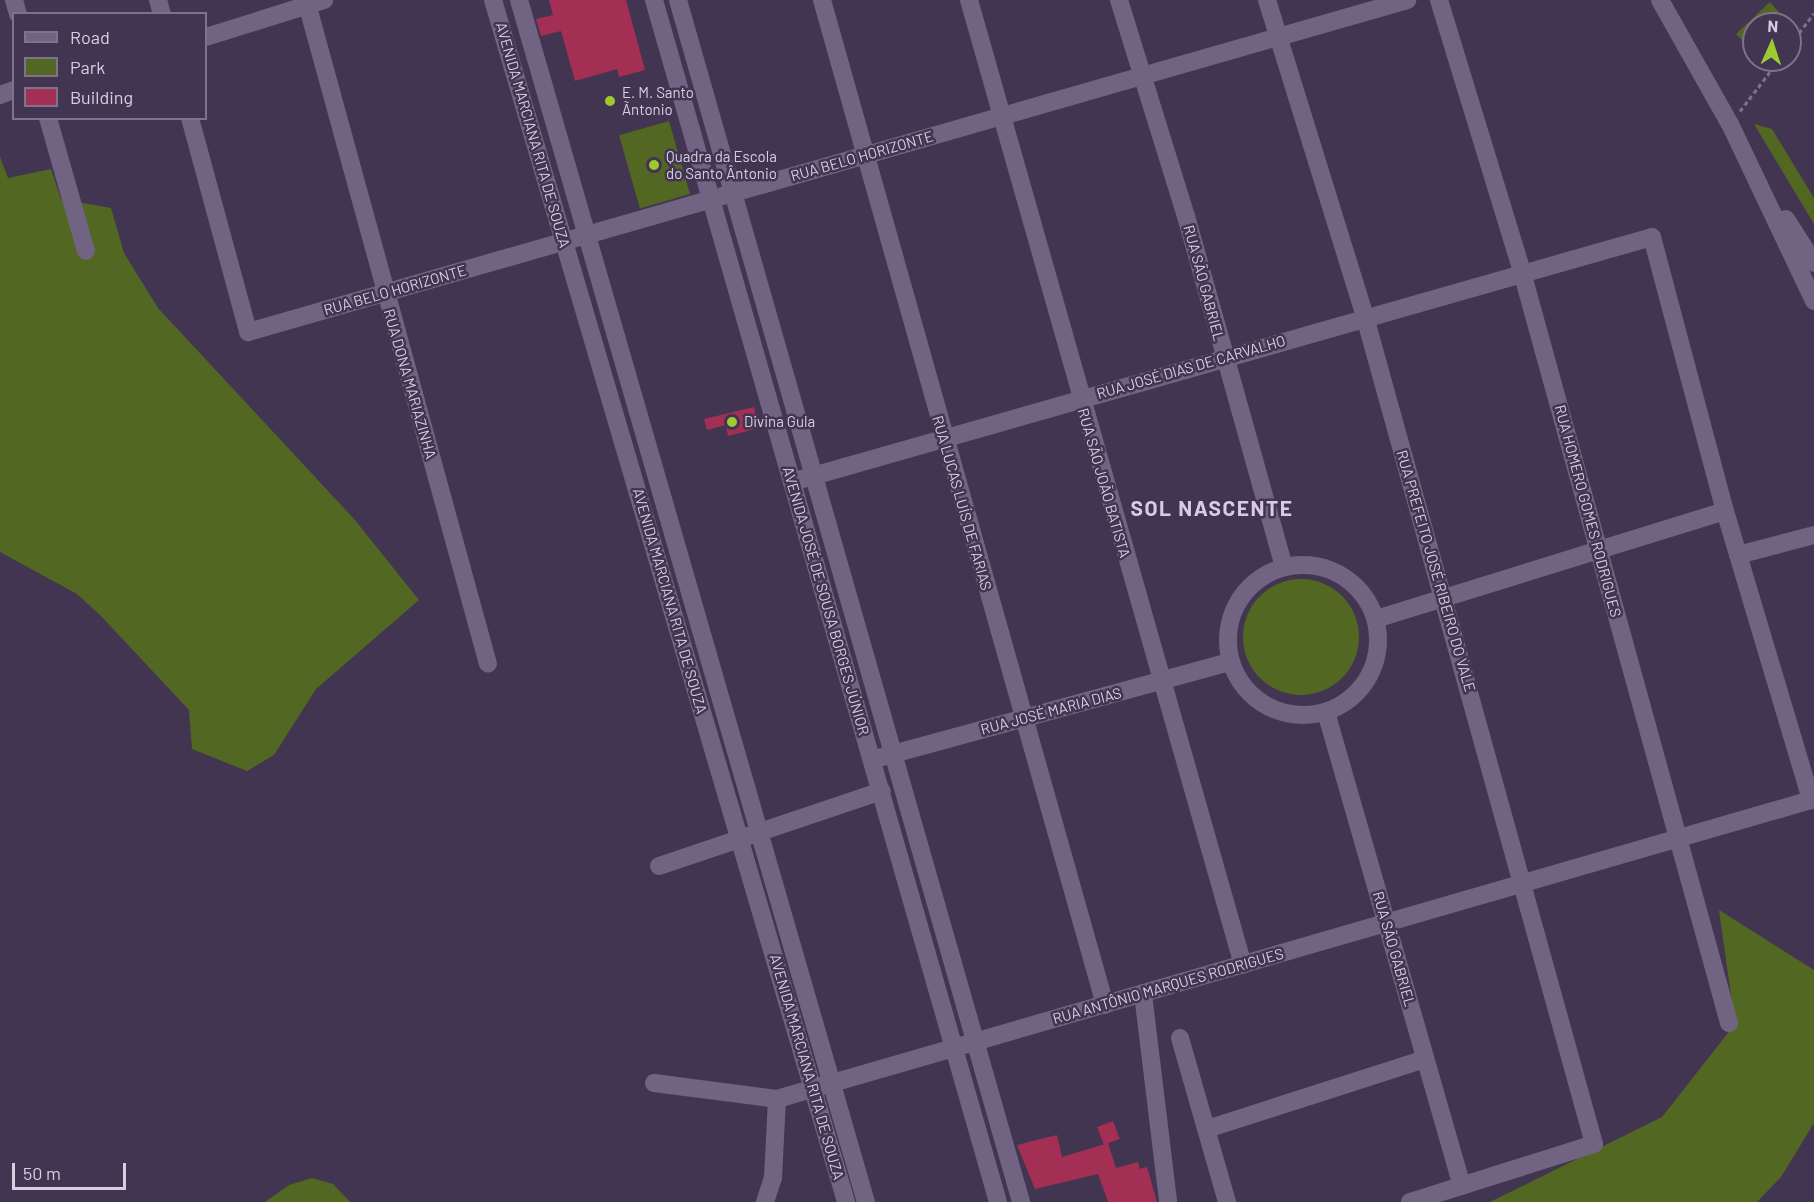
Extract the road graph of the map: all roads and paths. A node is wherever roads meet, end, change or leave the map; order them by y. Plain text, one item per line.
1 (493, 0) edge
2 (519, 0) edge
3 (654, 0) edge
4 (678, 0) edge
5 (822, 0) edge
6 (969, 0) edge
7 (1119, 0) edge
8 (1267, 0) edge
9 (1407, 0) edge
10 (1439, 0) edge
11 (1660, 0) edge
12 (312, 2) edge
13 (1814, 13) edge
14 (1802, 29) edge
15 (1278, 36) junction
16 (207, 37) edge
17 (1770, 72) edge
18 (1142, 75) junction
19 (1002, 115) junction
20 (49, 120) edge
21 (191, 120) edge
22 (1730, 124) junction
23 (558, 141) junction
24 (1742, 148) junction
25 (537, 149) junction
26 (866, 154) junction
27 (731, 193) junction
28 (711, 199) junction
29 (585, 235) junction
30 (564, 241) junction
31 (86, 251) dead end
32 (1814, 264) edge
33 (1522, 272) junction
34 (384, 293) junction
35 (1814, 301) edge
36 (1365, 317) junction
37 (1223, 358) junction
38 (1080, 399) junction
39 (944, 438) junction
40 (813, 476) junction
41 (792, 482) junction
42 (1725, 511) junction
43 (1814, 535) edge
44 (1598, 548) junction
45 (1738, 555) junction
46 (1284, 567) junction
47 (1443, 597) junction
48 (1376, 619) junction
49 (1230, 662) junction
50 (488, 664) dead end
51 (1161, 681) junction
52 (1326, 712) junction
53 (1023, 718) junction
54 (892, 754) junction
55 (872, 760) junction
56 (882, 791) junction
57 (1812, 799) edge
58 (758, 831) junction
59 (739, 837) junction
60 (1678, 840) junction
61 (659, 866) dead end
62 (1522, 884) junction
63 (1387, 924) junction
64 (1243, 965) junction
65 (1143, 994) junction
66 (1105, 1005) junction
67 (1729, 1023) dead end
68 (1180, 1038) dead end
69 (975, 1042) junction
70 (954, 1048) junction
71 (1425, 1059) junction
72 (654, 1083) dead end
73 (831, 1083) junction
74 (813, 1089) junction
75 (777, 1099) junction
76 (1206, 1129) junction
77 (1462, 1186) junction
78 (765, 1202) edge
79 (846, 1202) edge
80 (866, 1202) edge
81 (998, 1202) edge
82 (1021, 1202) edge
83 (1168, 1202) edge
84 (1227, 1202) edge
85 (1410, 1202) edge

1 - 25 street, AVENIDA MARCIANA RITA DE SOUZA
2 - 23 street, AVENIDA MARCIANA RITA DE SOUZA
3 - 28 street, AVENIDA JOSÉ DE SOUSA BORGES JÚNIOR
4 - 27 street, AVENIDA JOSÉ DE SOUSA BORGES JÚNIOR
5 - 26 street, RUA LUCAS LUÍS DE FARIAS
6 - 19 street, RUA SÃO JOÃO BATISTA
7 - 18 street, RUA SÃO GABRIEL
8 - 15 street, RUA PREFEITO JOSÉ RIBEIRO DO VALE
9 - 15 street, RUA BELO HORIZONTE
10 - 33 street, RUA HOMERO GOMES RODRIGUES
11 - 22 street
12 - 16 street
12 - 34 street, RUA DONA MARIAZINHA
13 - 14 path
15 - 18 street, RUA BELO HORIZONTE
15 - 36 street, RUA PREFEITO JOSÉ RIBEIRO DO VALE
17 - 22 path
18 - 19 street, RUA BELO HORIZONTE
18 - 37 street, RUA SÃO GABRIEL
19 - 26 street, RUA BELO HORIZONTE
19 - 38 street, RUA SÃO JOÃO BATISTA
20 - 31 street
21 - 34 street, RUA BELO HORIZONTE
22 - 24 street
23 - 25 street
23 - 29 street, AVENIDA MARCIANA RITA DE SOUZA
24 - 32 street
24 - 35 street
25 - 30 street, AVENIDA MARCIANA RITA DE SOUZA
26 - 27 street, RUA BELO HORIZONTE
26 - 39 street, RUA LUCAS LUÍS DE FARIAS
27 - 28 street, RUA BELO HORIZONTE
27 - 40 street, AVENIDA JOSÉ DE SOUSA BORGES JÚNIOR
28 - 29 street, RUA BELO HORIZONTE
28 - 41 street, AVENIDA JOSÉ DE SOUSA BORGES JÚNIOR
29 - 30 street, RUA BELO HORIZONTE
29 - 58 street, AVENIDA MARCIANA RITA DE SOUZA
30 - 34 street, RUA BELO HORIZONTE
30 - 59 street, AVENIDA MARCIANA RITA DE SOUZA
33 - 36 street, RUA JOSÉ DIAS DE CARVALHO
33 - 42 street, RUA JOSÉ DIAS DE CARVALHO
33 - 44 street, RUA HOMERO GOMES RODRIGUES
34 - 50 street, RUA DONA MARIAZINHA
36 - 37 street, RUA JOSÉ DIAS DE CARVALHO
36 - 47 street, RUA PREFEITO JOSÉ RIBEIRO DO VALE
37 - 38 street, RUA JOSÉ DIAS DE CARVALHO
37 - 46 street, RUA SÃO GABRIEL
38 - 39 street, RUA JOSÉ DIAS DE CARVALHO
38 - 51 street, RUA SÃO JOÃO BATISTA
39 - 40 street, RUA JOSÉ DIAS DE CARVALHO
39 - 53 street, RUA LUCAS LUÍS DE FARIAS
40 - 41 street, RUA JOSÉ DIAS DE CARVALHO
40 - 54 street, AVENIDA JOSÉ DE SOUSA BORGES JÚNIOR
41 - 55 street, AVENIDA JOSÉ DE SOUSA BORGES JÚNIOR
42 - 44 street
42 - 45 street, RUA JOSÉ DIAS DE CARVALHO
43 - 45 street
44 - 47 street
44 - 60 street, RUA HOMERO GOMES RODRIGUES
45 - 57 street, RUA JOSÉ DIAS DE CARVALHO
46 - 48 street
46 - 49 street
47 - 48 street
47 - 62 street, RUA PREFEITO JOSÉ RIBEIRO DO VALE
48 - 52 street
49 - 51 street, RUA JOSÉ MARIA DIAS
49 - 52 street
51 - 53 street, RUA JOSÉ MARIA DIAS
51 - 64 street, RUA SÃO JOÃO BATISTA
52 - 63 street, RUA SÃO GABRIEL
53 - 54 street, RUA JOSÉ MARIA DIAS
53 - 66 street, RUA LUCAS LUÍS DE FARIAS
54 - 55 street, RUA JOSÉ MARIA DIAS
54 - 69 street, AVENIDA JOSÉ DE SOUSA BORGES JÚNIOR
55 - 56 street, AVENIDA JOSÉ DE SOUSA BORGES JÚNIOR
56 - 58 street
56 - 70 street, AVENIDA JOSÉ DE SOUSA BORGES JÚNIOR
57 - 60 street, RUA ANTÔNIO MARQUES RODRIGUES
58 - 59 street
58 - 73 street, AVENIDA MARCIANA RITA DE SOUZA
59 - 61 street
59 - 74 street, AVENIDA MARCIANA RITA DE SOUZA
60 - 62 street, RUA ANTÔNIO MARQUES RODRIGUES
60 - 67 street, RUA HOMERO GOMES RODRIGUES
62 - 63 street, RUA ANTÔNIO MARQUES RODRIGUES
62 - 77 street, RUA PREFEITO JOSÉ RIBEIRO DO VALE
63 - 64 street, RUA ANTÔNIO MARQUES RODRIGUES
63 - 71 street, RUA SÃO GABRIEL
64 - 65 street, RUA ANTÔNIO MARQUES RODRIGUES
65 - 66 street, RUA ANTÔNIO MARQUES RODRIGUES
65 - 83 street
66 - 69 street, RUA ANTÔNIO MARQUES RODRIGUES
68 - 76 street
69 - 70 street, RUA ANTÔNIO MARQUES RODRIGUES
69 - 82 street, AVENIDA JOSÉ DE SOUSA BORGES JÚNIOR
70 - 73 street, RUA ANTÔNIO MARQUES RODRIGUES
70 - 81 street, AVENIDA JOSÉ DE SOUSA BORGES JÚNIOR
71 - 76 street
71 - 77 street, RUA SÃO GABRIEL
72 - 75 street, RUA ANTÔNIO MARQUES RODRIGUES
73 - 74 street, RUA ANTÔNIO MARQUES RODRIGUES
73 - 80 street, AVENIDA MARCIANA RITA DE SOUZA
74 - 75 street, RUA ANTÔNIO MARQUES RODRIGUES
74 - 79 street, AVENIDA MARCIANA RITA DE SOUZA
75 - 78 street
76 - 84 street
77 - 85 street

